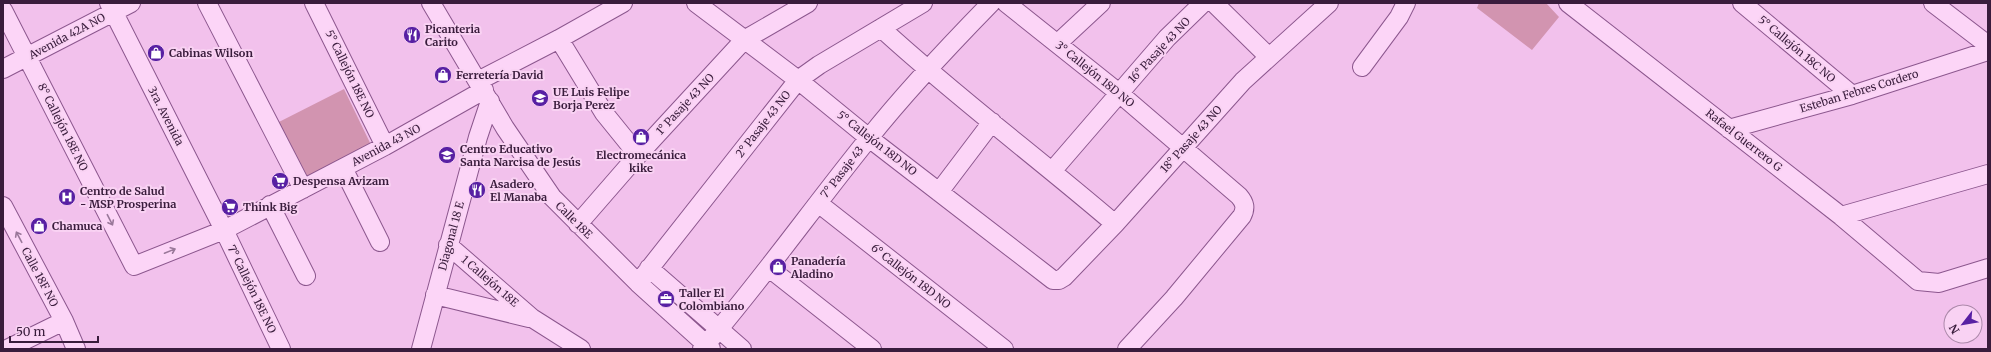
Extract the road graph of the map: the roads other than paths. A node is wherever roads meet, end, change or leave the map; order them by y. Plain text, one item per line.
1 (131, 3) edge
2 (206, 3) edge
3 (314, 3) edge
4 (431, 3) edge
5 (623, 3) edge
6 (696, 3) edge
7 (808, 3) edge
8 (923, 3) edge
9 (991, 3) edge
10 (1006, 3) edge
11 (1101, 3) edge
12 (1203, 3) edge
13 (1214, 3) edge
14 (1329, 3) edge
15 (1406, 3) edge
16 (1568, 3) edge
17 (1742, 3) edge
18 (1933, 3) edge
19 (111, 8) edge
20 (3, 10) edge
21 (880, 28) junction
22 (559, 39) junction
23 (744, 40) junction
24 (1058, 43) junction
25 (1988, 45) edge
26 (1988, 51) edge
27 (27, 57) junction
28 (1269, 57) junction
29 (1362, 67) dead end
30 (3, 69) edge
31 (926, 70) junction
32 (798, 80) junction
33 (484, 90) junction
34 (1118, 93) junction
35 (1852, 95) junction
36 (992, 122) junction
37 (1729, 129) junction
38 (869, 138) junction
39 (385, 146) junction
40 (1183, 148) junction
41 (638, 155) junction
42 (343, 168) junction
43 (1053, 170) junction
44 (1988, 174) edge
45 (303, 189) junction
46 (939, 192) junction
47 (818, 203) junction
48 (270, 206) junction
49 (5, 214) edge
50 (1841, 216) junction
51 (578, 224) junction
52 (1115, 224) junction
53 (224, 230) junction
54 (380, 242) dead end
55 (448, 244) junction
56 (134, 266) joint
57 (649, 268) junction
58 (769, 268) junction
59 (1988, 268) edge
60 (306, 276) dead end
61 (1059, 280) joint
62 (638, 283) junction
63 (434, 295) junction
64 (532, 318) junction
65 (64, 321) junction
66 (720, 329) junction
67 (1130, 346) edge
68 (706, 348) edge
69 (7, 349) edge
70 (76, 349) edge
71 (281, 349) edge
72 (421, 349) edge
73 (581, 349) edge
74 (742, 349) edge
75 (872, 349) edge
76 (1004, 349) edge

1 - 19 street, Avenida 42A NO
2 - 45 street
3 - 39 street, 5° Callejón 18E NO
4 - 33 street, Calle 18E
5 - 22 street, Avenida 43 NO
6 - 23 street, 5° Callejón 18D NO
7 - 23 street, 1° Pasaje 43 NO
8 - 21 street, 2° Pasaje 43 NO
9 - 31 street, 7° Pasaje 43
10 - 24 street, 3° Callejón 18D NO
11 - 24 street
12 - 34 street, 16° Pasaje 43 NO
13 - 28 street
14 - 28 street, 18° Pasaje 43 NO
15 - 29 street
16 - 37 street, Rafael Guerrero G
17 - 35 street, 5° Callejón 18C NO
18 - 25 street
19 - 27 street, Avenida 42A NO
19 - 53 street, 3ra. Avenida
20 - 27 street, 8° Callejón 18E NO
21 - 31 street
21 - 32 street, 2° Pasaje 43 NO
22 - 33 street, Avenida 43 NO
22 - 41 street
23 - 32 street, 5° Callejón 18D NO
23 - 41 street, 1° Pasaje 43 NO
24 - 34 street, 3° Callejón 18D NO
26 - 35 street, Esteban Febres Cordero
27 - 30 street, Avenida 42A NO
27 -> 56 street, 8° Callejón 18E NO
28 - 40 street, 18° Pasaje 43 NO
31 - 36 street
31 - 38 street, 7° Pasaje 43
32 - 38 street, 5° Callejón 18D NO
32 - 57 street, 2° Pasaje 43 NO
33 - 39 street, Avenida 43 NO
33 - 51 street, Calle 18E
33 - 55 street, Diagonal 18 E
34 - 40 street, 3° Callejón 18D NO
34 - 43 street, 16° Pasaje 43 NO
35 - 37 street, Esteban Febres Cordero
36 - 43 street
36 - 46 street
37 - 50 street, Rafael Guerrero G
38 - 46 street, 5° Callejón 18D NO
38 - 47 street, 7° Pasaje 43
39 - 42 street, Avenida 43 NO
40 - 52 street, 18° Pasaje 43 NO
40 - 67 street, 3° Callejón 18D NO
41 - 51 street, 1° Pasaje 43 NO
42 - 45 street, Avenida 43 NO
42 - 54 street
43 - 52 street
44 - 50 street
45 - 48 street, Avenida 43 NO
46 - 61 street, 5° Callejón 18D NO
47 - 58 street, 7° Pasaje 43
47 - 76 street, 6° Callejón 18D NO
48 - 53 street, Avenida 43 NO
48 - 60 street
65 -> 49 street, Calle 18F NO
50 - 59 street, Rafael Guerrero G
51 - 62 street, Calle 18E
52 - 61 street, 18° Pasaje 43 NO
56 -> 53 street, Avenida 43 NO
53 - 71 street, 7° Callejón 18E NO
55 - 63 street, Diagonal 18 E
55 - 64 street, 1 Callejón 18E
57 - 62 street, 2° Pasaje 43 NO
57 - 66 street
58 - 66 street, 7° Pasaje 43
58 - 75 street
62 - 68 street, Calle 18E
63 - 64 street, 1 Callejón 18E
63 - 72 street, Diagonal 18 E
64 - 73 street, 1 Callejón 18E
65 - 69 street
65 - 70 street, Calle 18F NO
66 - 68 street, 7° Pasaje 43
66 - 74 street

